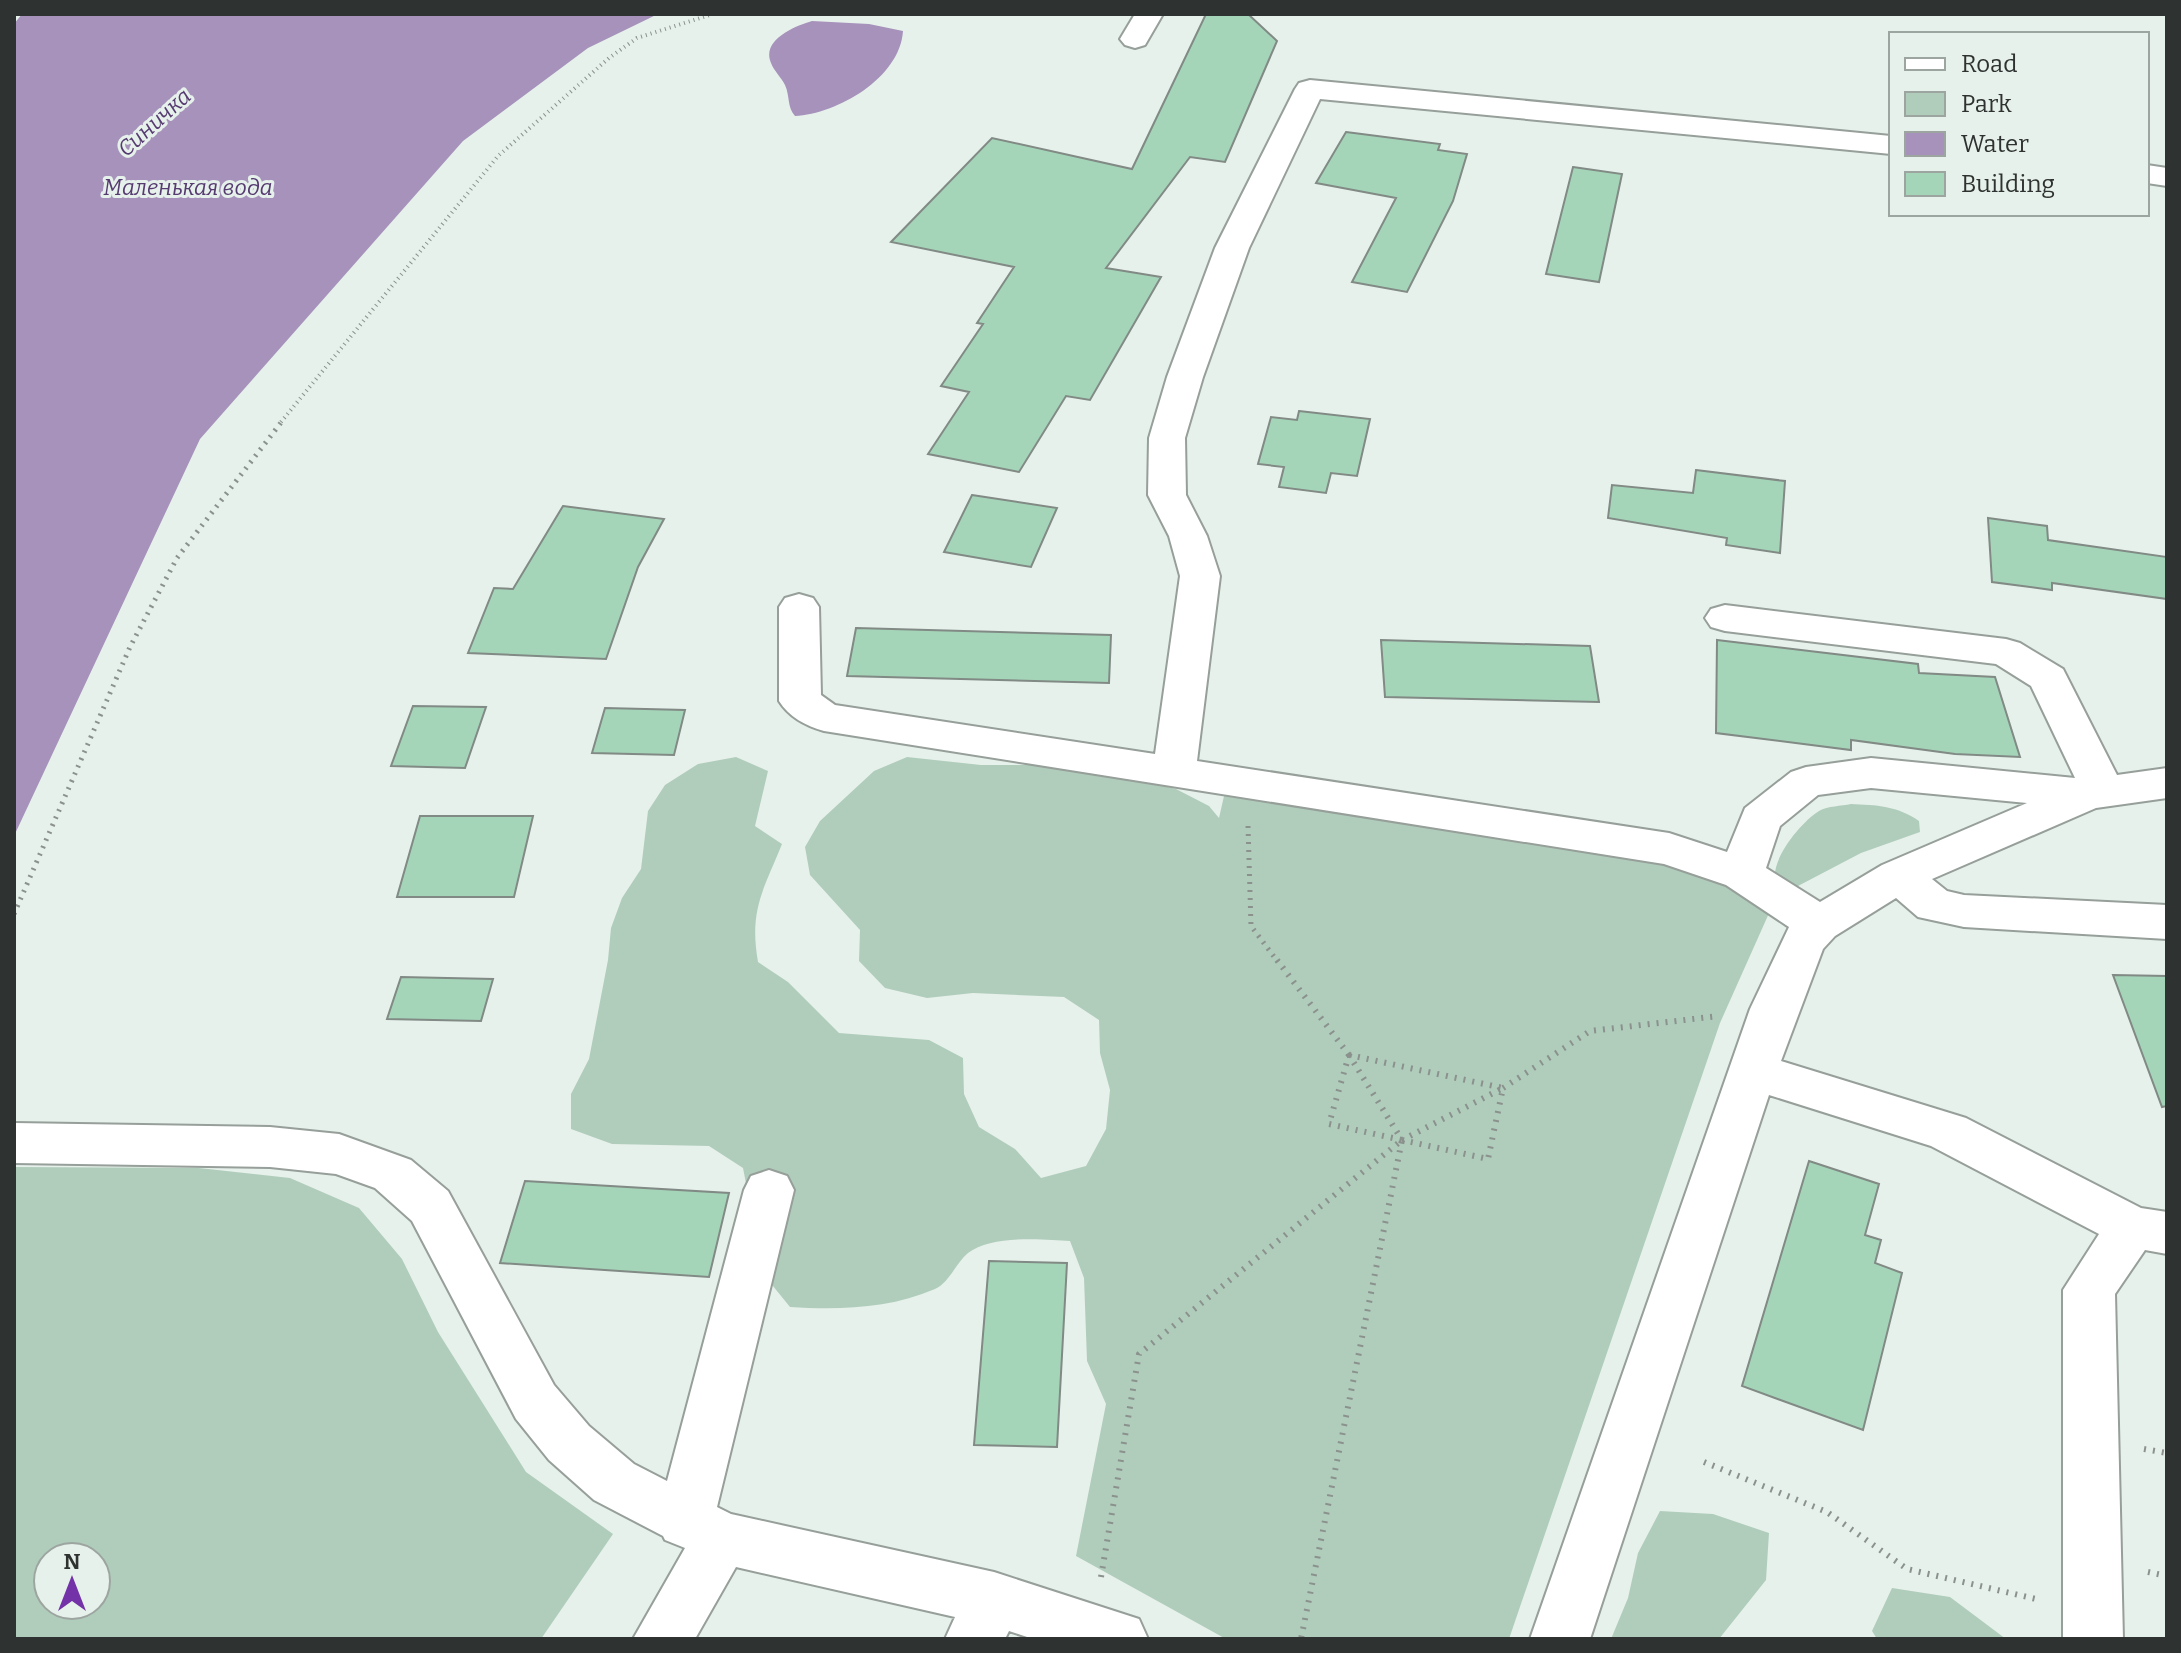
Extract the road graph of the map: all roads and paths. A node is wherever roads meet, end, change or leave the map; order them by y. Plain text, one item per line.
1 (713, 14) edge
2 (1889, 145) edge
3 (799, 607) dead end
4 (1725, 618) dead end
5 (1174, 774) junction
6 (2167, 783) edge
7 (1247, 785) junction
8 (2095, 792) junction
9 (1742, 874) junction
10 (1898, 876) junction
11 (14, 914) edge
12 (2167, 922) edge
13 (1819, 924) junction
14 (1774, 1009) junction
15 (1349, 1055) junction
16 (1754, 1071) junction
17 (1503, 1088) junction
18 (1402, 1140) junction
19 (14, 1143) edge
20 (769, 1190) dead end
21 (2150, 1230) edge
22 (1704, 1462) dead end
23 (704, 1530) junction
24 (984, 1619) edge
25 (2093, 1626) edge
26 (1105, 1634) edge
27 (663, 1639) edge
28 (1301, 1639) edge
29 (1560, 1639) edge

1 - 11 path
2 - 5 street
3 - 5 street
4 - 8 street
5 - 7 street
6 - 8 street
7 - 9 street
7 - 15 path
8 - 9 street
8 - 10 street
9 - 13 street
10 - 12 street
10 - 13 street
13 - 14 street
14 - 16 street
14 - 17 path
15 - 17 path
15 - 18 path
15 - 18 path
16 - 21 street
16 - 29 street
17 - 18 path
17 - 18 path
18 - 26 path
18 - 28 path
19 - 23 street
20 - 23 street
21 - 25 street
22 - 25 path
23 - 24 street
23 - 27 street
24 - 26 street

